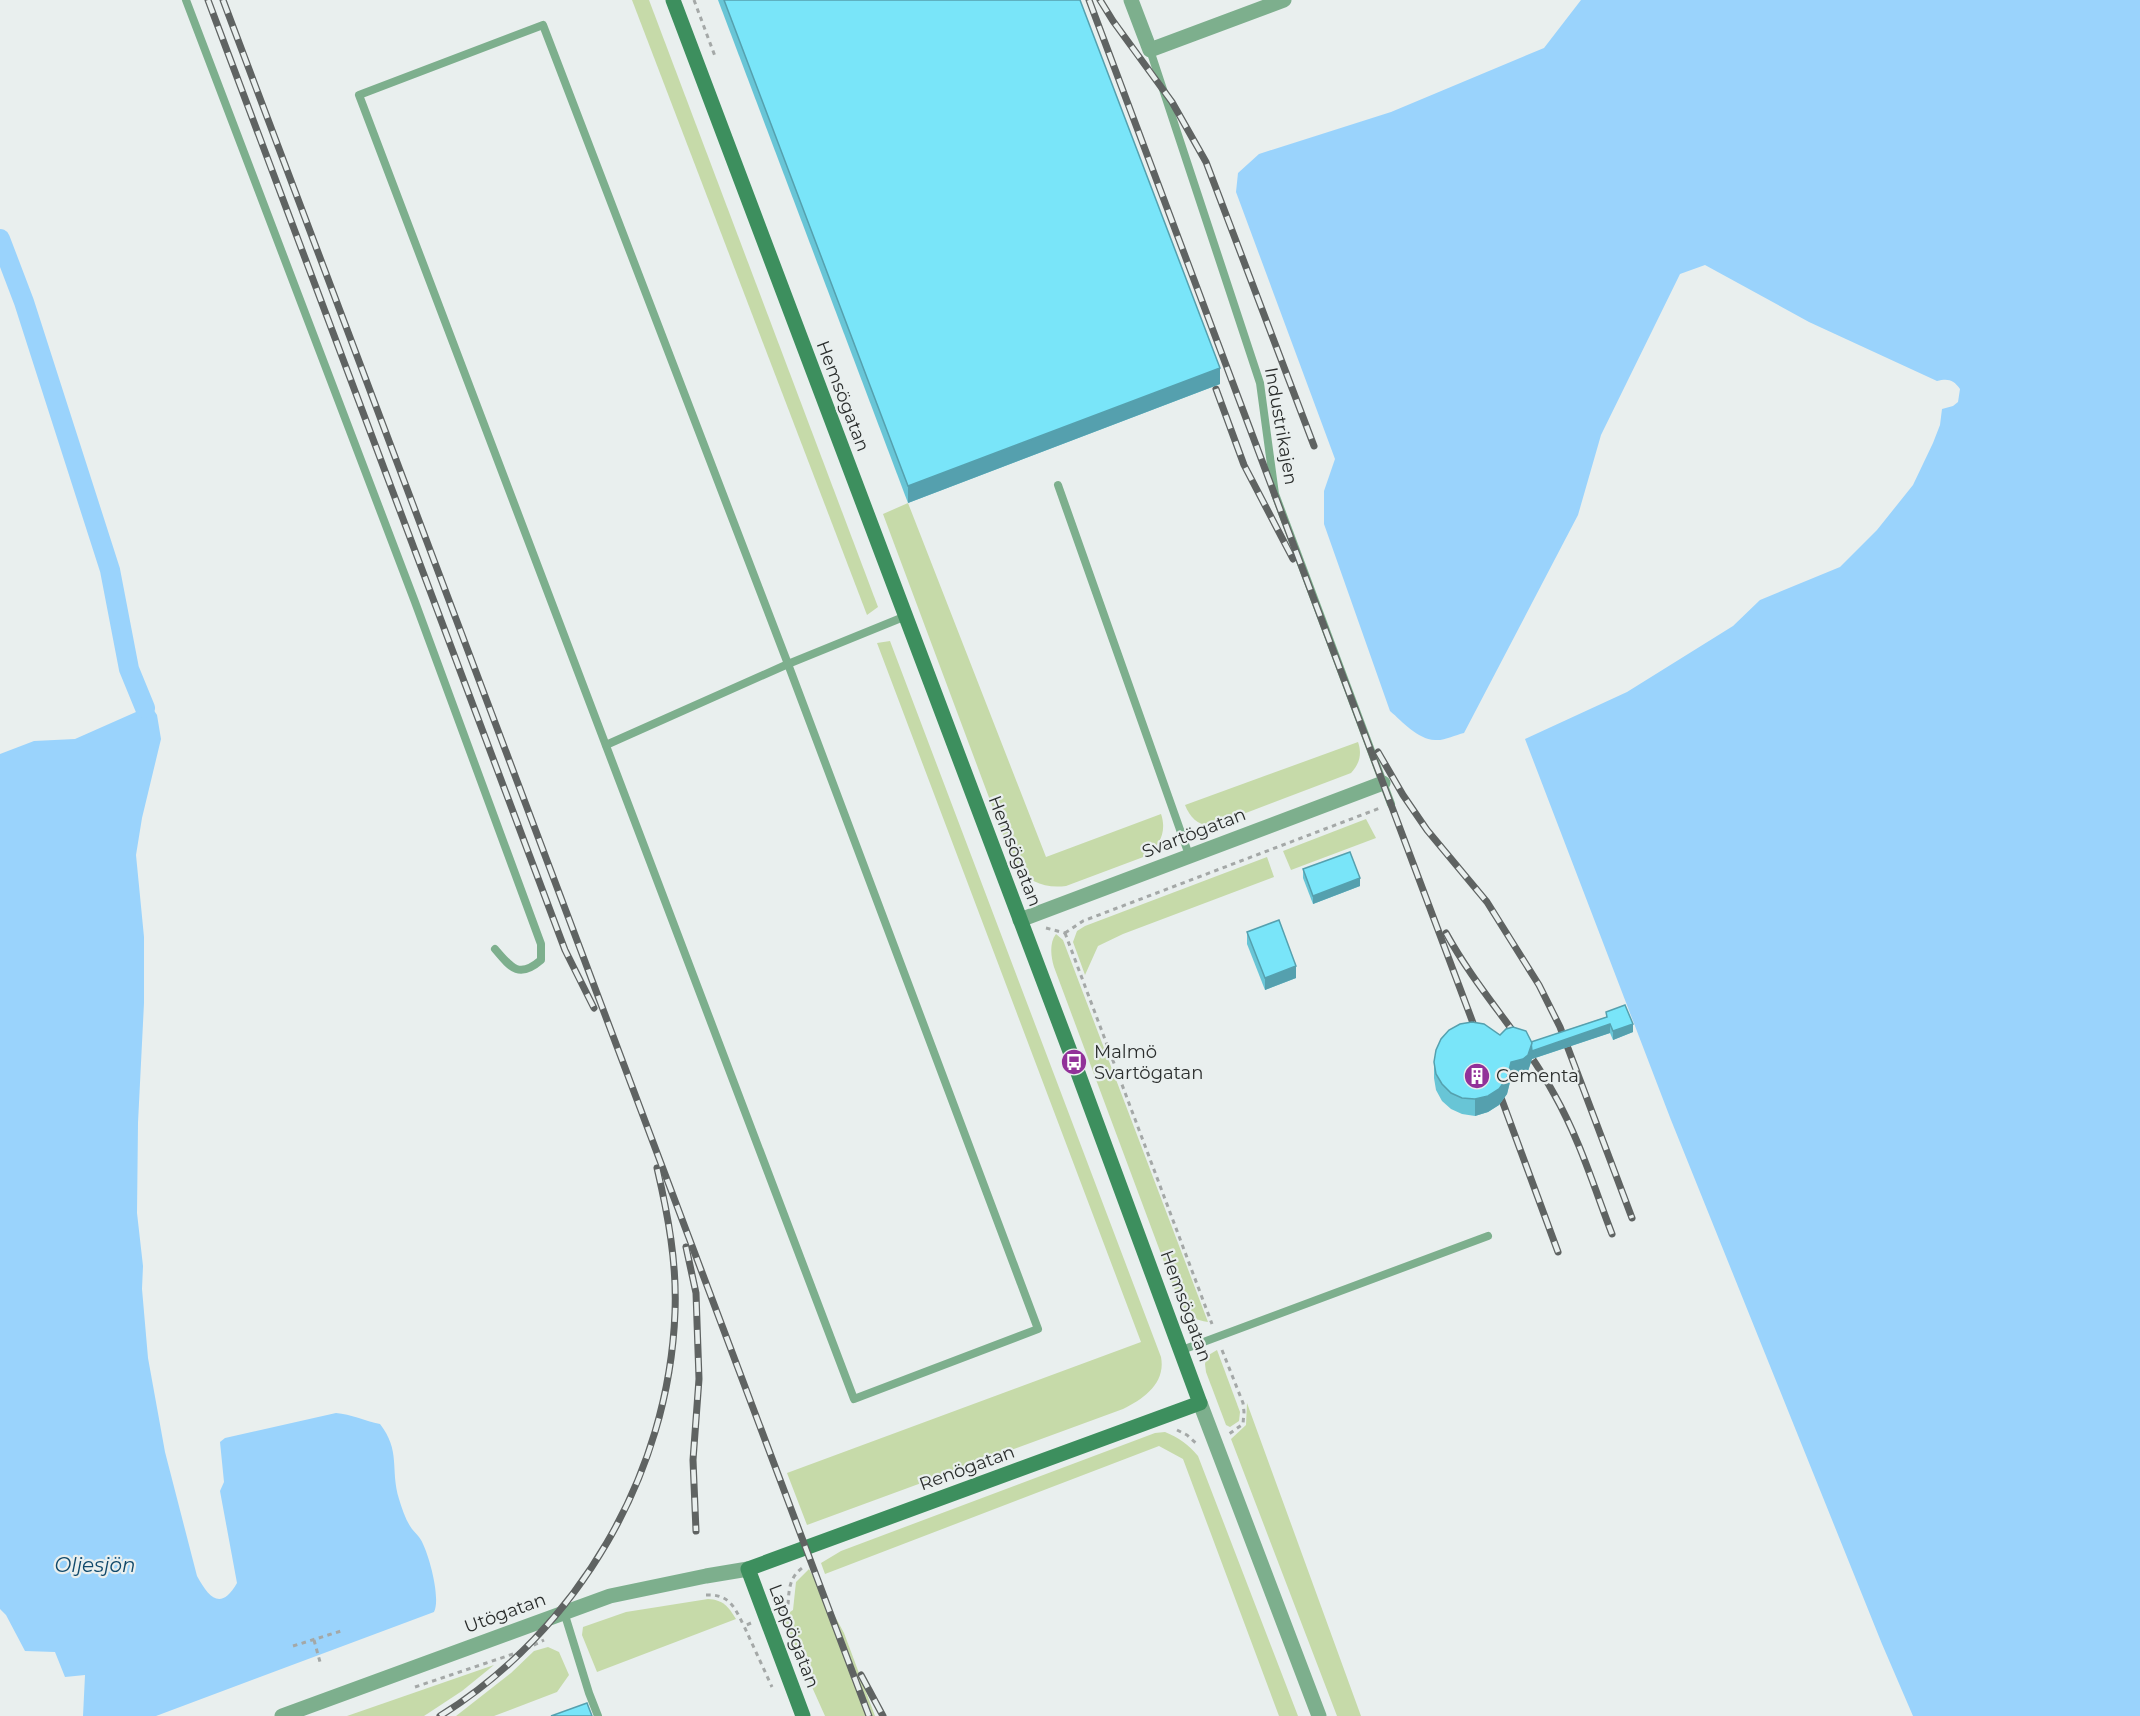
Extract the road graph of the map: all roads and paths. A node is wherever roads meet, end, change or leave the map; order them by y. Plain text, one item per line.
1 (186, 0) edge
2 (673, 0) edge
3 (694, 0) edge
4 (1131, 0) edge
5 (1284, 0) edge
6 (1150, 50) junction
7 (716, 59) dead end
8 (1058, 485) dead end
9 (906, 616) junction
10 (788, 664) junction
11 (606, 745) junction
12 (1383, 783) junction
13 (1391, 804) joint
14 (1190, 855) junction
15 (1020, 920) junction
16 (495, 949) dead end
17 (1488, 1236) dead end
18 (1217, 1337) junction
19 (1182, 1350) junction
20 (1200, 1403) junction
21 (1173, 1429) dead end
22 (1214, 1439) junction
23 (806, 1566) dead end
24 (748, 1569) junction
25 (702, 1595) dead end
26 (564, 1612) junction
27 (766, 1618) junction
28 (744, 1626) junction
29 (568, 1627) junction
30 (341, 1631) dead end
31 (314, 1640) junction
32 (293, 1646) dead end
33 (320, 1662) dead end
34 (413, 1688) dead end
35 (777, 1696) dead end
36 (282, 1716) edge
37 (598, 1716) edge
38 (803, 1716) edge
39 (1318, 1716) edge

1 - 16 lane
2 - 9 street, Hemsögatan
3 - 7 path
4 - 6 street
5 - 6 street
6 - 12 lane, Industrikajen
8 - 14 lane
9 - 10 lane
9 - 15 street, Hemsögatan
10 - 11 lane
10 - 11 lane
10 - 11 lane
12 - 13 lane, Industrikajen
12 - 14 street, Svartögatan
13 - 18 path
14 - 15 street, Svartögatan
15 - 19 street, Hemsögatan
17 - 18 lane
18 - 19 lane
18 - 22 path
19 - 20 street, Hemsögatan
20 - 22 street, Hemsögatan
20 - 24 street, Renögatan
21 - 22 path
22 - 39 street, Hemsögatan
23 - 27 path
24 - 26 street, Utögatan
24 - 27 street, Lappögatan
25 - 28 path
26 - 29 lane
26 - 36 street, Utögatan
27 - 28 path
27 - 38 street, Lappögatan
28 - 35 path
29 - 34 path
29 - 37 lane
30 - 31 path
31 - 32 path
31 - 33 path

